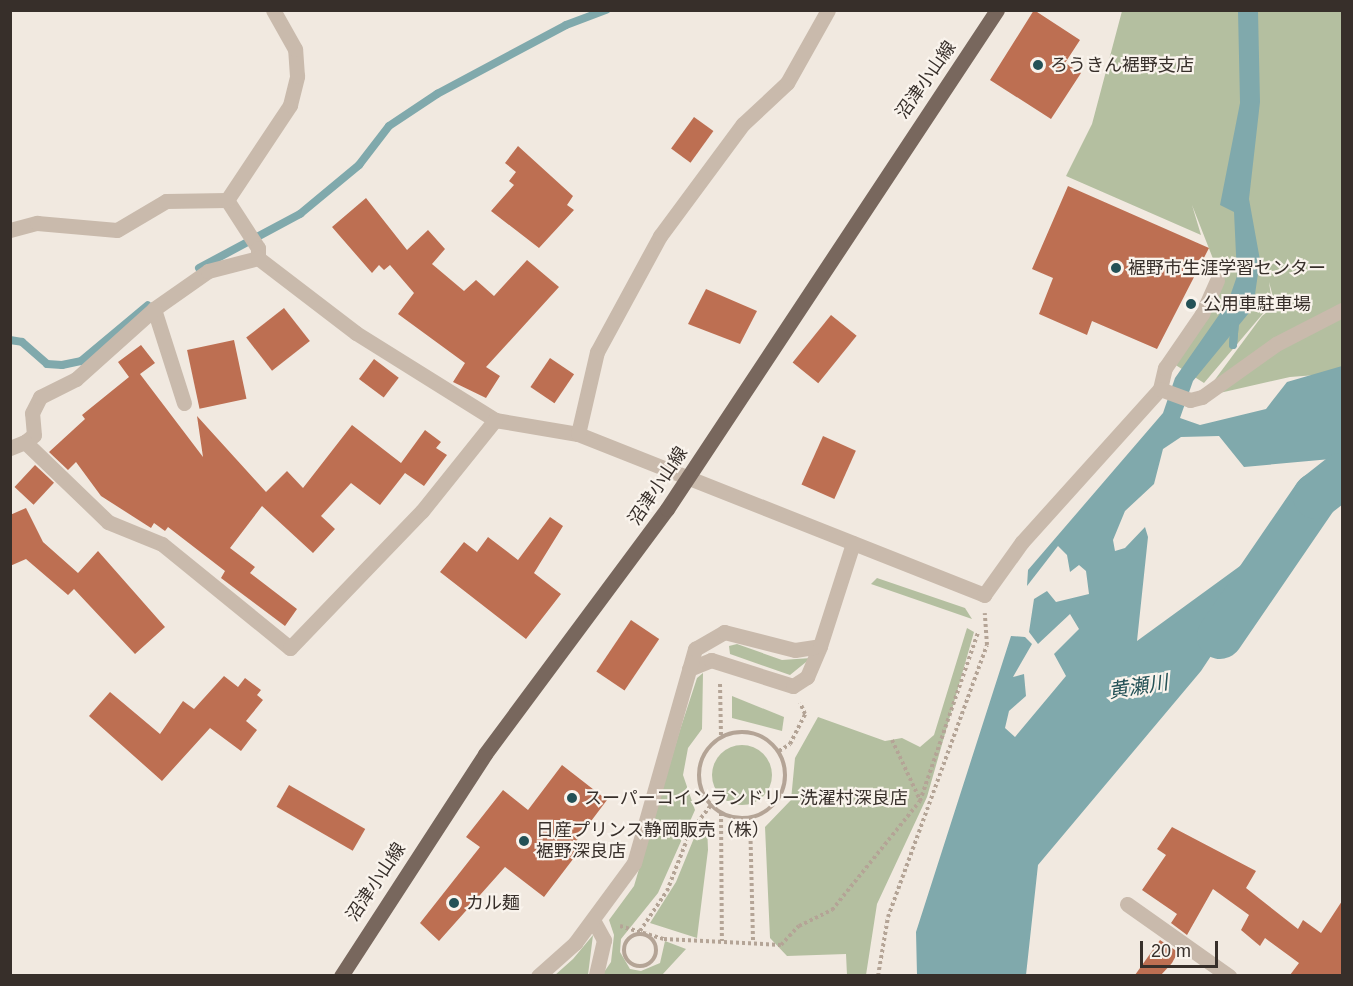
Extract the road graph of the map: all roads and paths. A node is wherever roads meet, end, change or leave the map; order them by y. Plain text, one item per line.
1 (273, 10) edge
2 (828, 10) edge
3 (997, 10) edge
4 (232, 206) junction
5 (10, 230) edge
6 (258, 253) junction
7 (1217, 280) dead end
8 (154, 309) junction
9 (1342, 310) edge
10 (1163, 391) junction
11 (184, 403) dead end
12 (495, 420) junction
13 (578, 434) junction
14 (18, 445) edge
15 (688, 478) junction
16 (853, 543) junction
17 (984, 595) junction
18 (982, 633) junction
19 (820, 646) junction
20 (722, 663) junction
21 (689, 669) junction
22 (793, 686) junction
23 (721, 737) junction
24 (892, 740) dead end
25 (779, 751) junction
26 (920, 801) junction
27 (711, 805) junction
28 (721, 813) junction
29 (750, 818) junction
30 (1127, 904) dead end
31 (593, 920) junction
32 (640, 931) junction
33 (722, 941) junction
34 (753, 943) junction
35 (341, 975) edge
36 (538, 975) edge
37 (596, 975) edge
38 (878, 975) edge
39 (1229, 975) edge

1 - 4 street
2 - 13 street
3 - 15 main road, 沼津小山線
4 - 5 street
4 - 6 street
6 - 8 street
6 - 12 street
7 - 10 street
8 - 11 street
8 - 14 street
9 - 10 street
10 - 17 street
12 - 13 street
12 - 14 street
13 - 15 street
15 - 16 street
15 - 35 main road, 沼津小山線
16 - 17 street
16 - 19 street
17 - 18 path
18 - 26 path
18 - 38 path
19 - 21 street
19 - 22 street
20 - 21 street
20 - 22 street
20 - 23 path
21 - 31 street
22 - 25 path
23 - 25 path
23 - 27 path
24 - 26 path
25 - 29 path
26 - 34 path
27 - 28 path
27 - 32 path
28 - 29 path
28 - 33 path
29 - 34 path
30 - 39 street
31 - 32 path
31 - 36 street
31 - 37 street
32 - 32 path
32 - 33 path
33 - 34 path

